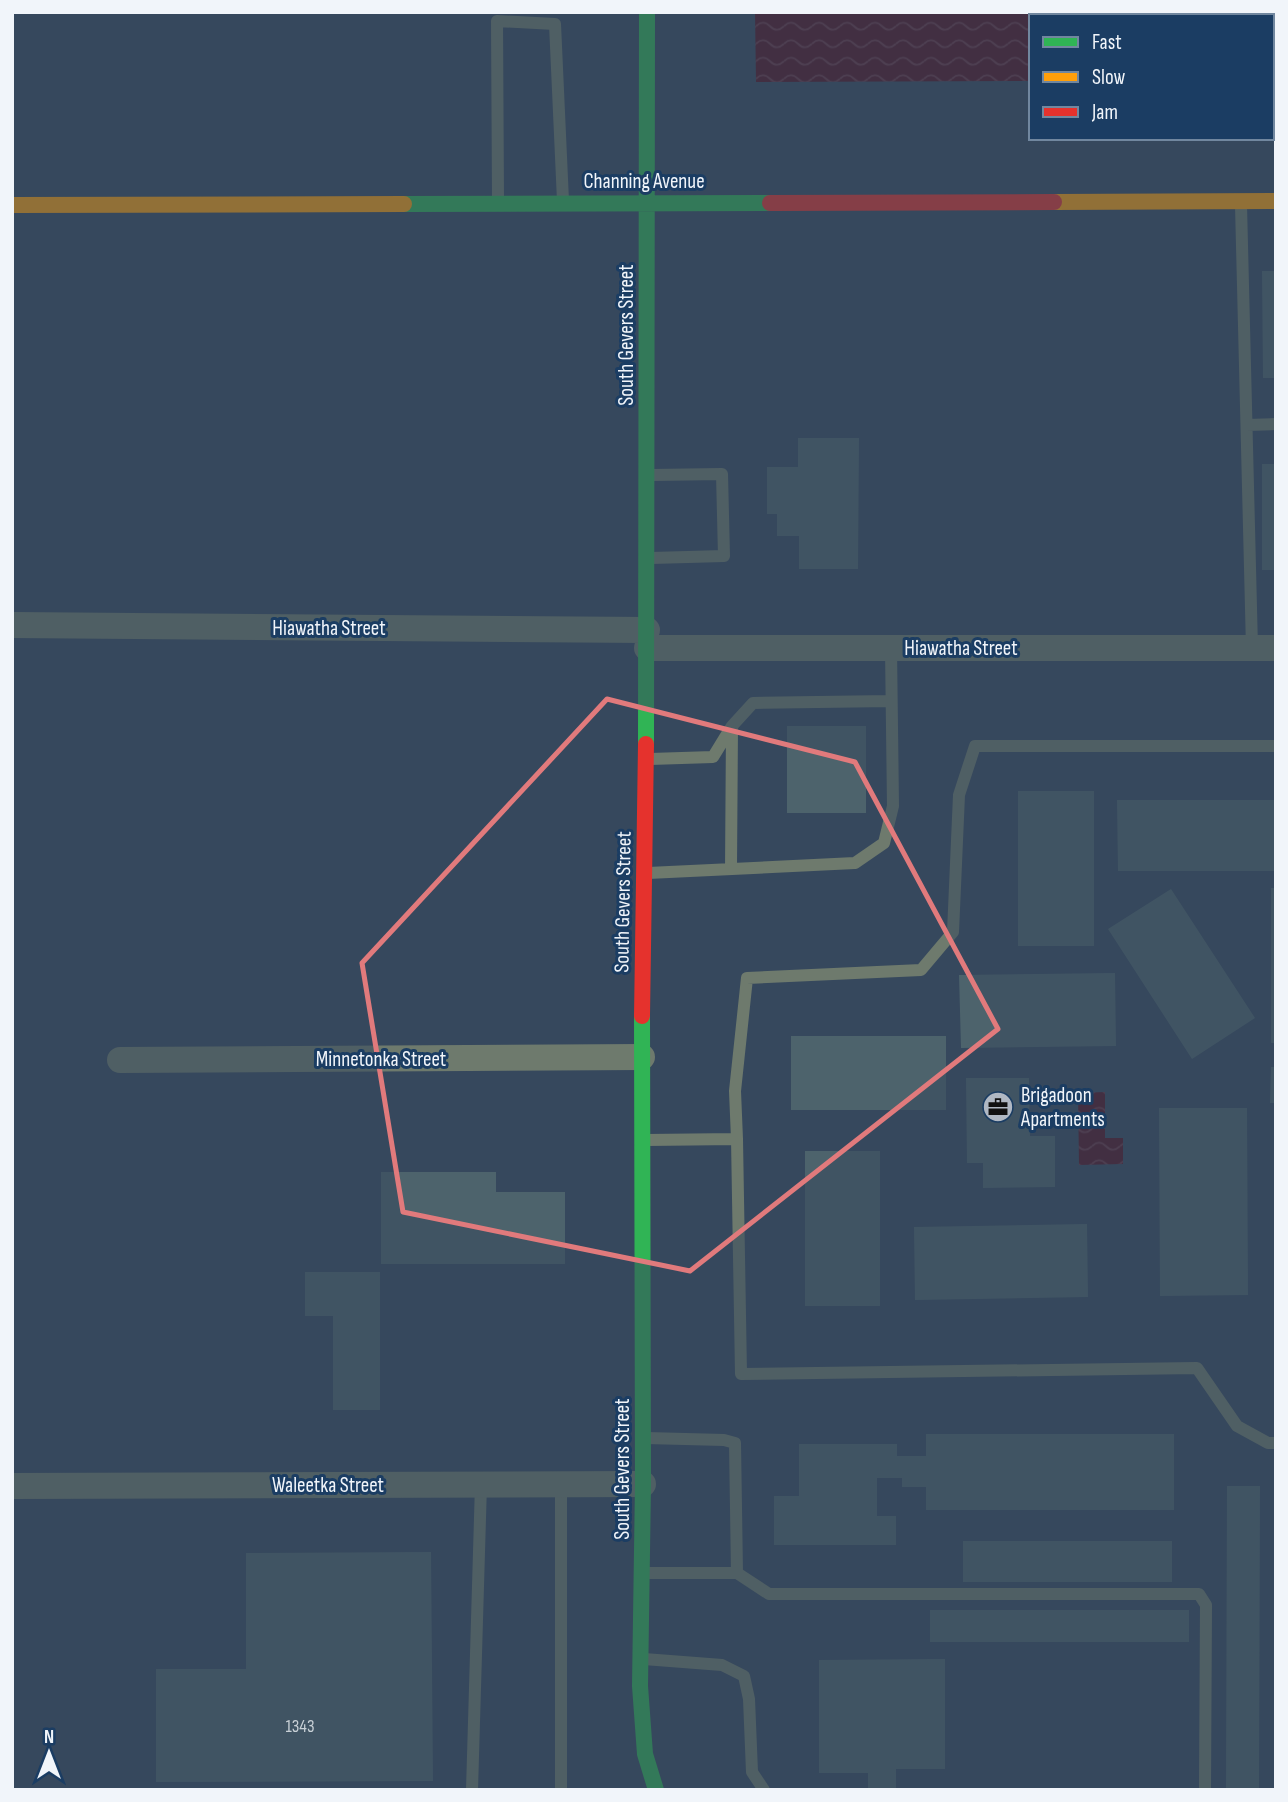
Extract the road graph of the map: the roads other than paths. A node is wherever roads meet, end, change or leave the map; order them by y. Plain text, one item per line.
1 (647, 12) edge
2 (1241, 201) junction
3 (1276, 201) edge
4 (647, 202) junction
5 (498, 203) junction
6 (563, 203) junction
7 (12, 205) edge
8 (1247, 425) junction
9 (1276, 425) edge
10 (647, 475) junction
11 (647, 558) junction
12 (12, 625) edge
13 (647, 639) junction
14 (891, 648) junction
15 (1264, 648) edge
16 (891, 701) junction
17 (732, 726) junction
18 (1276, 746) edge
19 (646, 759) junction
20 (731, 869) junction
21 (644, 874) junction
22 (642, 1058) junction
23 (120, 1060) dead end
24 (737, 1139) junction
25 (642, 1140) junction
26 (643, 1438) junction
27 (1276, 1443) edge
28 (643, 1483) junction
29 (481, 1484) junction
30 (561, 1484) junction
31 (12, 1486) edge
32 (642, 1573) junction
33 (737, 1573) junction
34 (640, 1659) junction
35 (472, 1790) edge
36 (561, 1790) edge
37 (656, 1790) edge
38 (764, 1790) edge
39 (1205, 1790) edge

1 - 4 street, South Gevers Street
2 - 3 street, Channing Avenue
2 - 4 street, Channing Avenue
2 - 8 lane
4 - 6 street, Channing Avenue
4 - 10 street, South Gevers Street
5 - 6 street, Channing Avenue
5 - 6 lane
5 - 7 street, Channing Avenue
8 - 9 lane
8 - 15 lane
10 - 11 street, South Gevers Street
10 - 11 lane
11 - 13 street, South Gevers Street
12 - 13 street, Hiawatha Street
13 - 14 street, Hiawatha Street
13 - 19 street, South Gevers Street
14 - 15 street, Hiawatha Street
14 - 16 lane
16 - 17 lane
16 - 20 lane
17 - 19 lane
17 - 20 lane
18 - 24 lane
19 - 21 street, South Gevers Street
20 - 21 lane
21 - 22 street, South Gevers Street
22 - 23 street, Minnetonka Street
22 - 25 street, South Gevers Street
24 - 25 lane
24 - 27 lane
25 - 26 street, South Gevers Street
26 - 28 street, South Gevers Street
26 - 33 lane
28 - 30 street, Waleetka Street
28 - 32 street, South Gevers Street
29 - 30 street, Waleetka Street
29 - 31 street, Waleetka Street
29 - 35 lane
30 - 36 lane
32 - 33 lane
32 - 34 street, South Gevers Street
33 - 39 lane
34 - 37 street, South Gevers Street
34 - 38 lane

